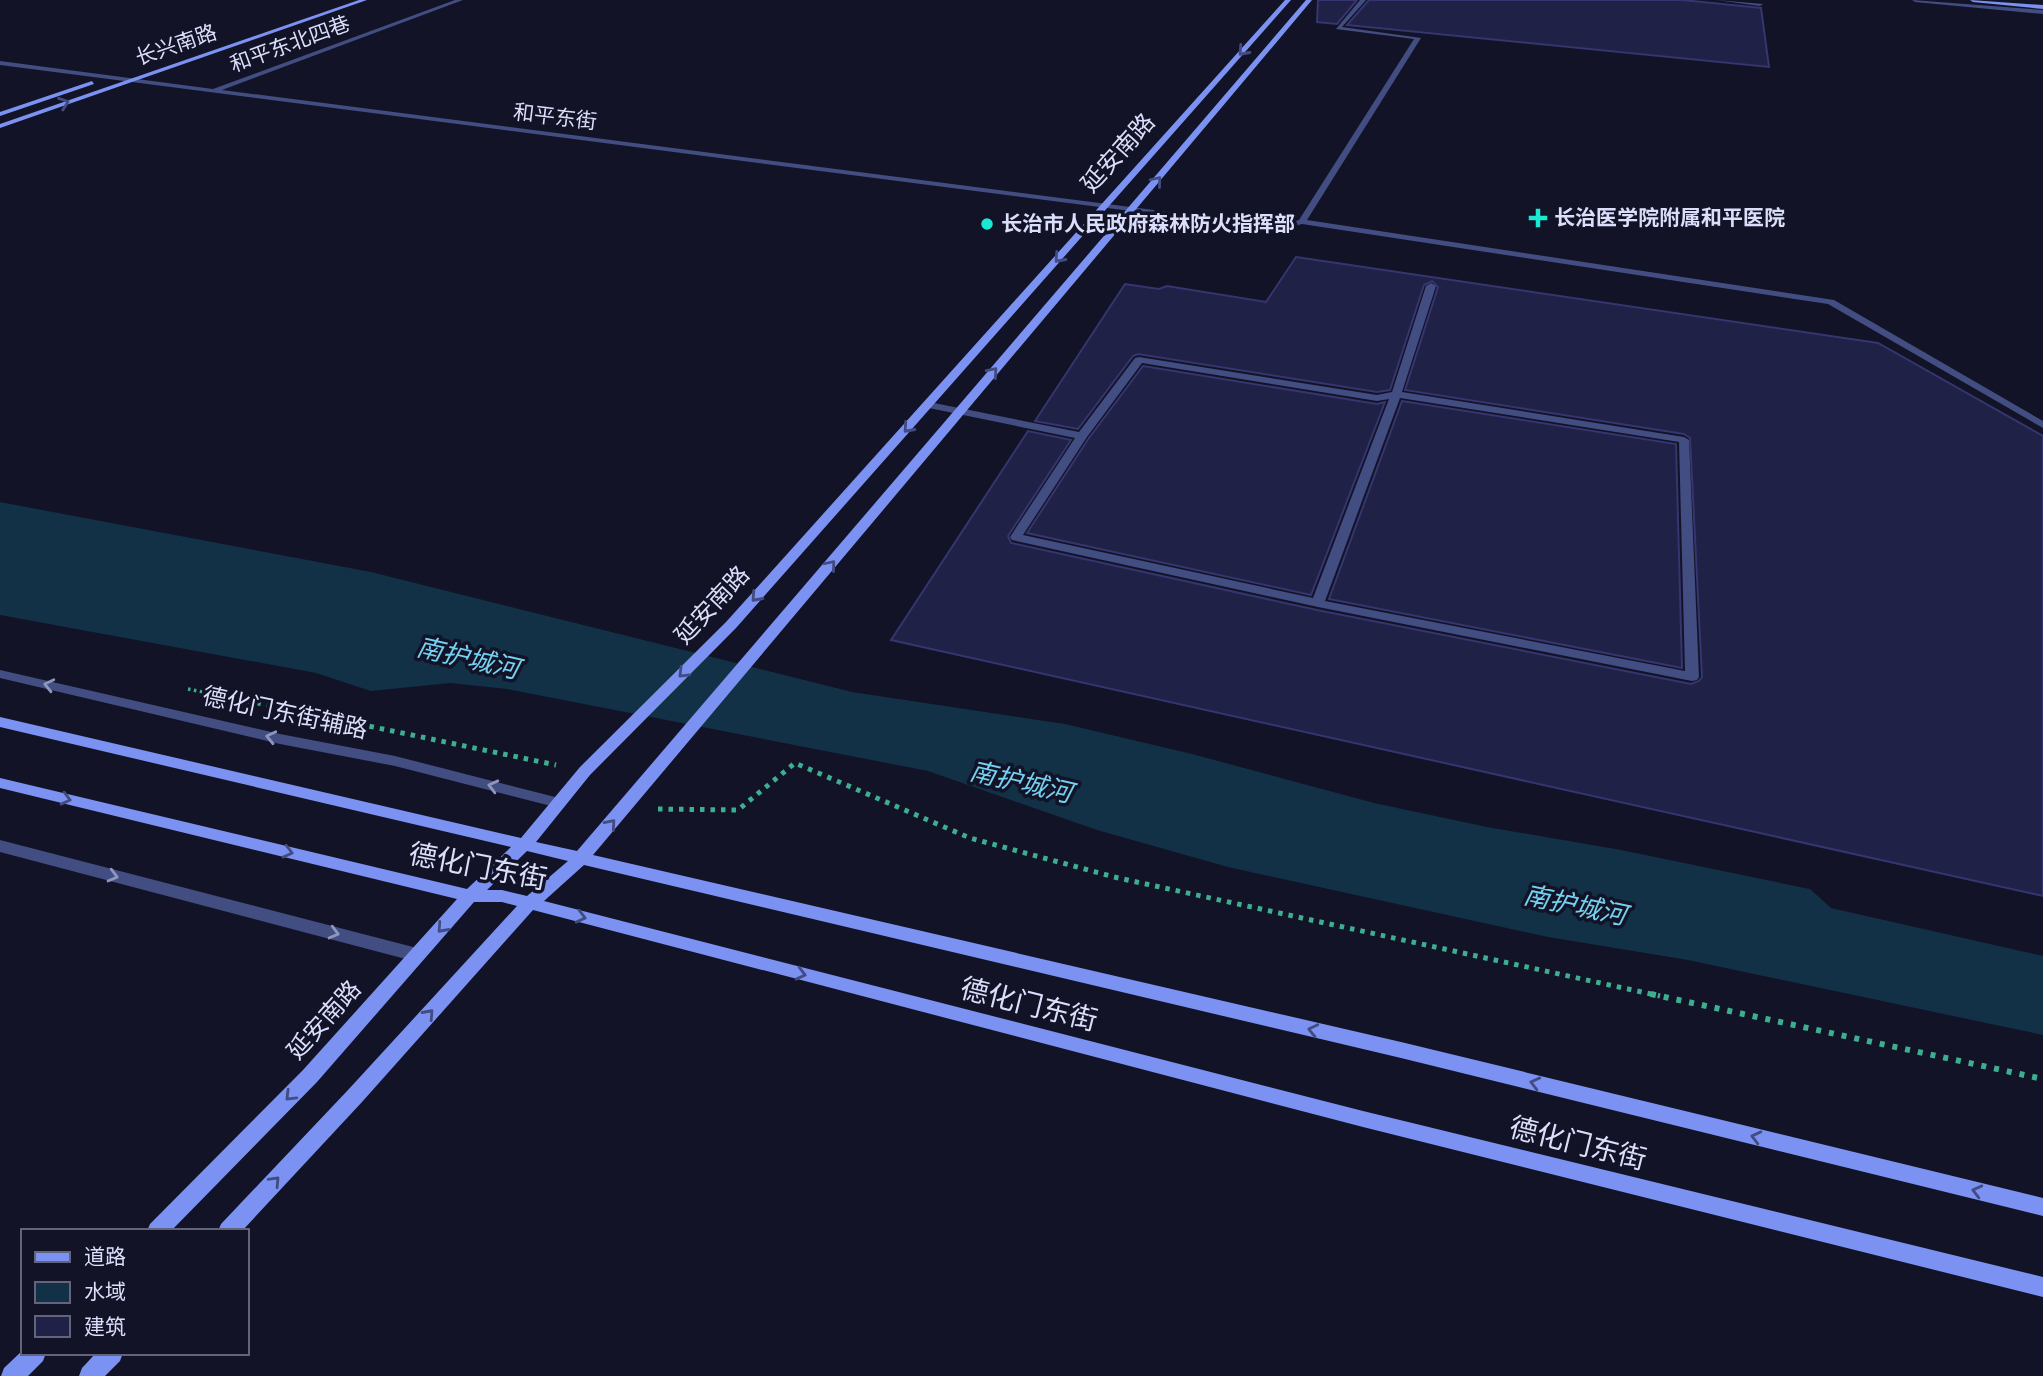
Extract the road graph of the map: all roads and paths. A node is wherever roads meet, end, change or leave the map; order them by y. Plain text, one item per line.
1 (339, 0) edge
2 (364, 0) edge
3 (460, 0) edge
4 (1288, 0) edge
5 (1309, 0) edge
6 (1363, 0) edge
7 (1719, 0) edge
8 (1915, 0) edge
9 (1973, 0) edge
10 (2024, 0) edge
11 (1760, 4) dead end
12 (2043, 4) edge
13 (2043, 12) edge
14 (275, 22) dead end
15 (0, 63) edge
16 (134, 69) dead end
17 (108, 77) junction
18 (128, 80) junction
19 (211, 91) junction
20 (0, 114) edge
21 (0, 126) edge
22 (1106, 205) junction
23 (1133, 209) junction
24 (1302, 222) junction
25 (1431, 286) dead end
26 (1396, 394) junction
27 (929, 405) junction
28 (958, 413) junction
29 (2043, 425) edge
30 (1082, 436) junction
31 (1318, 603) junction
32 (0, 674) edge
33 (176, 687) dead end
34 (0, 722) edge
35 (585, 771) junction
36 (0, 783) edge
37 (559, 803) junction
38 (625, 808) junction
39 (524, 844) junction
40 (0, 846) edge
41 (580, 859) junction
42 (470, 896) junction
43 (529, 904) junction
44 (417, 955) junction
45 (2043, 1079) edge
46 (2043, 1207) edge
47 (159, 1229) edge
48 (230, 1229) edge
49 (2043, 1287) edge
50 (33, 1355) edge
51 (109, 1355) edge
52 (12, 1376) edge
53 (90, 1376) edge

1 - 14 main road
2 - 18 main road, 长兴南路
3 - 19 street, 和平东北四巷
4 -> 22 main road, 延安南路
23 -> 5 main road, 延安南路
6 - 24 street
7 - 11 street
8 - 13 street
9 - 12 main road
10 - 12 main road
15 - 17 street, 和平东街
16 - 17 main road, 长兴南路
17 - 18 street, 和平东街
17 - 20 main road, 长兴南路
18 - 19 street, 和平东街
21 -> 18 main road, 长兴南路
19 - 22 street, 和平东街
22 - 23 street, 和平东街
22 -> 27 main road, 延安南路
23 - 24 street, 和平东街
28 -> 23 main road, 延安南路
24 - 29 street, 和平东街
25 - 26 street
26 - 30 street
26 - 31 street
26 - 31 street
27 - 28 street
27 -> 35 main road, 延安南路
28 - 30 street
38 -> 28 main road, 延安南路
30 - 31 street
37 -> 32 street, 德化门东街辅路
33 - 35 path
34 - 39 main road, 德化门东街
35 - 37 main road, 延安南路
36 -> 42 main road, 德化门东街
37 - 39 main road, 延安南路
41 -> 38 main road, 延安南路
38 - 45 path
39 - 41 main road, 德化门东街
39 - 42 main road, 延安南路
40 -> 44 street
41 - 43 main road, 延安南路
46 -> 41 main road, 德化门东街
42 - 43 main road, 德化门东街
42 -> 44 main road, 延安南路
48 -> 43 main road, 延安南路
43 -> 49 main road, 德化门东街
44 -> 47 main road, 延安南路
50 - 52 main road
51 - 53 main road

